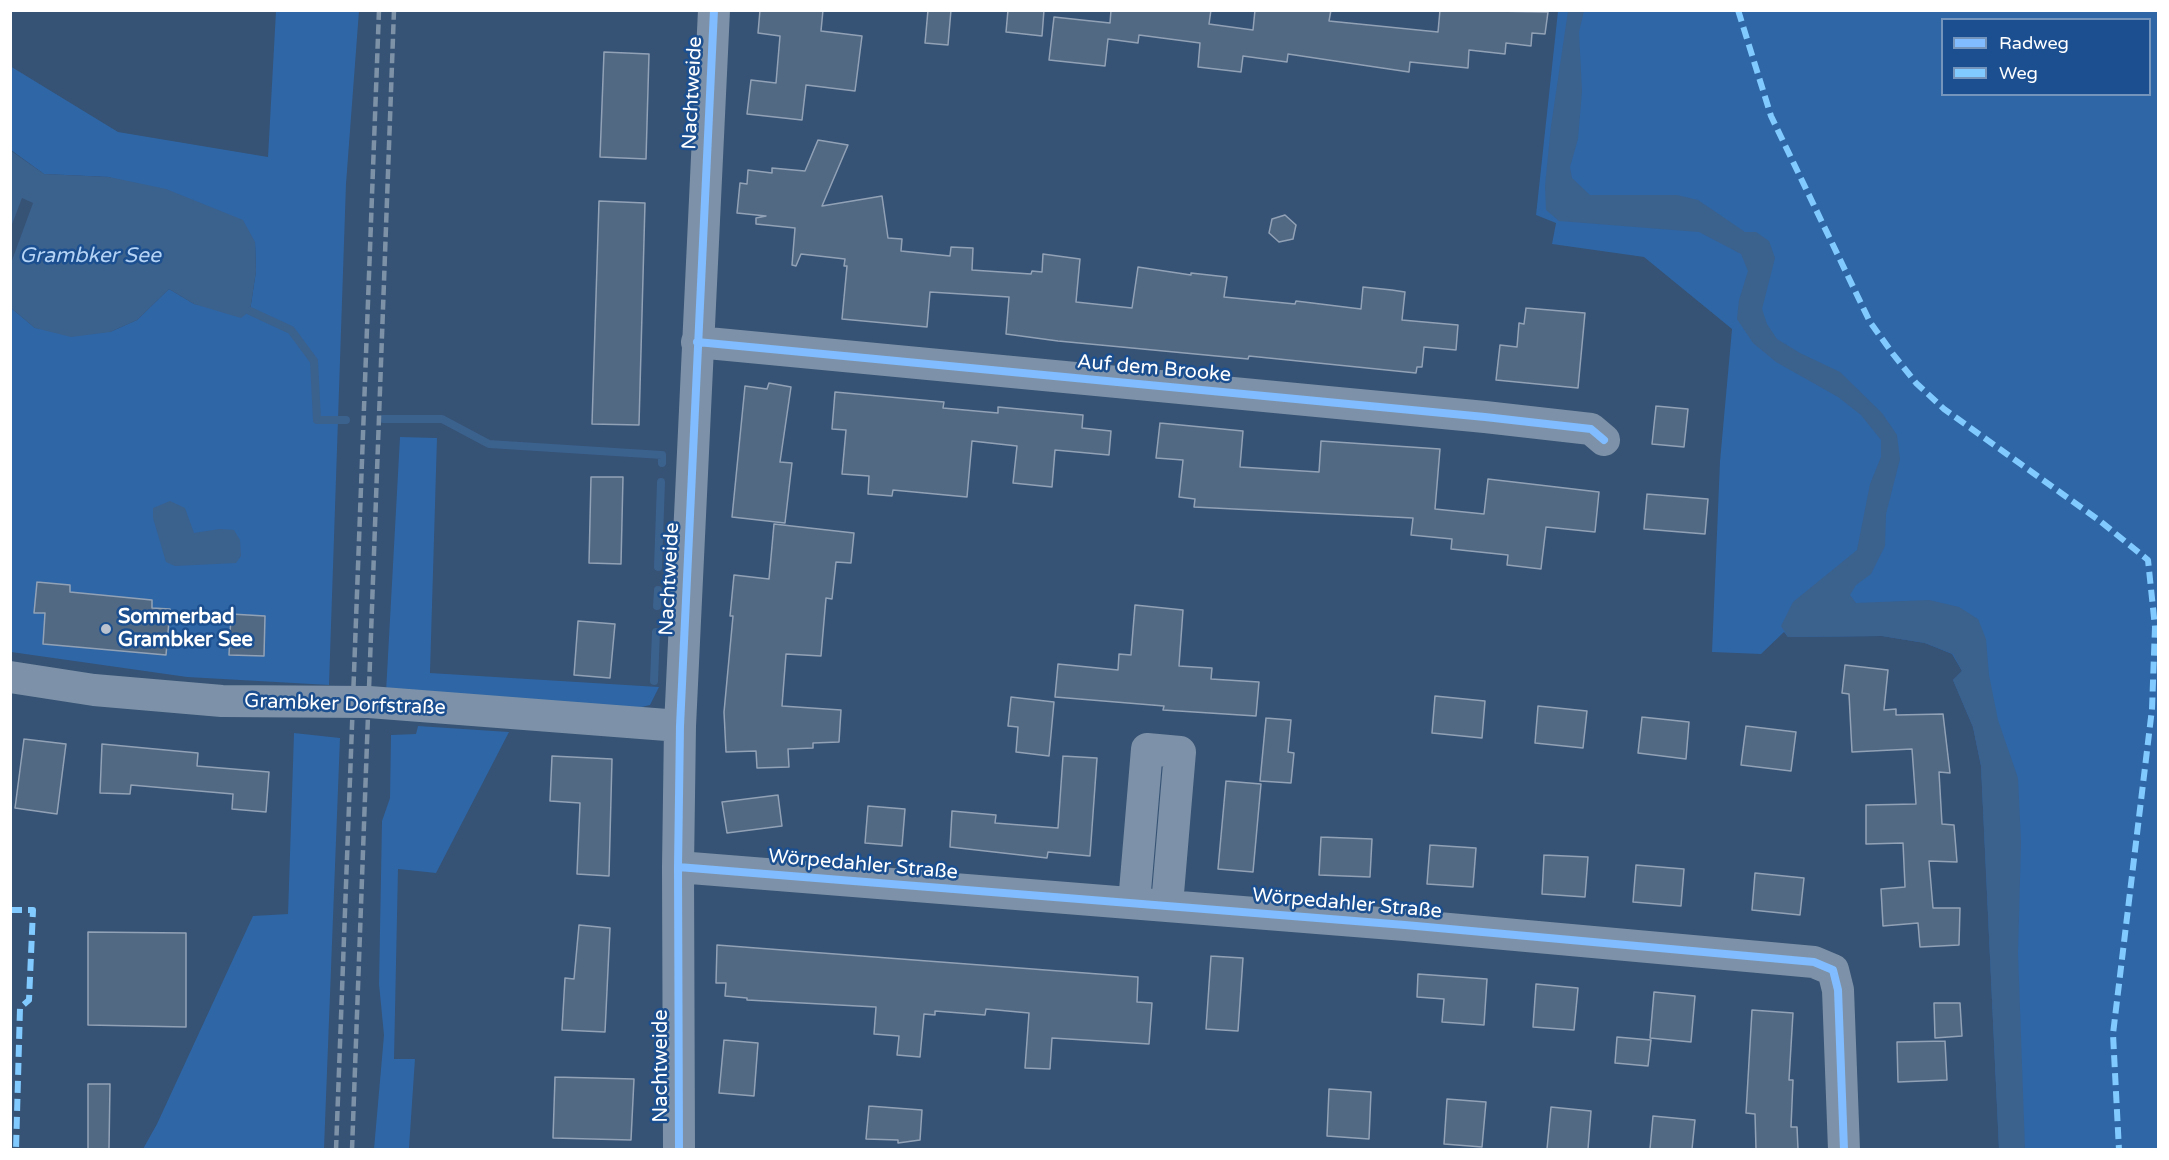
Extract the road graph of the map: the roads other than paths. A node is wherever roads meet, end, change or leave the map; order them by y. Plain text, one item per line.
1 (714, 10) edge
2 (697, 342) junction
3 (1604, 440) dead end
4 (10, 677) edge
5 (680, 726) junction
6 (678, 867) junction
7 (1134, 903) junction
8 (1167, 905) junction
9 (679, 1149) edge
10 (1844, 1149) edge

1 - 2 street, Nachtweide
2 - 3 street, Auf dem Brooke
2 - 5 street, Nachtweide
4 - 5 street, Grambker Dorfstraße
5 - 6 street, Nachtweide
6 - 7 street, Wörpedahler Straße
6 - 9 street, Nachtweide
7 - 8 street, Wörpedahler Straße
7 - 8 street
8 - 10 street, Wörpedahler Straße

